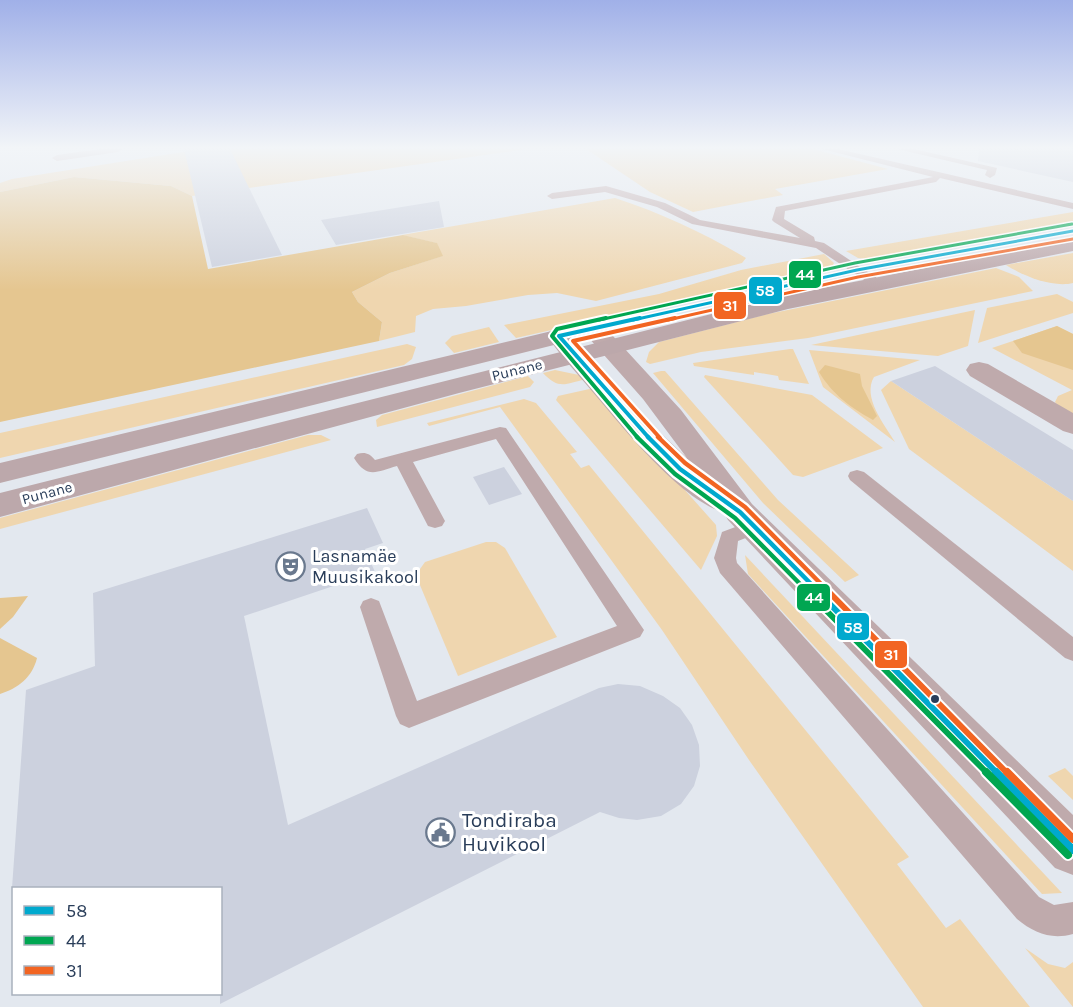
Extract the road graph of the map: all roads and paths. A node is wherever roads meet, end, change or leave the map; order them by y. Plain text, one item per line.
1 (630, 196) edge
2 (847, 196) edge
3 (1029, 196) edge
4 (1073, 206) edge
5 (1073, 231) edge
6 (820, 245) junction
7 (1073, 245) edge
8 (866, 277) junction
9 (601, 337) junction
10 (568, 345) junction
11 (979, 370) dead end
12 (1073, 425) edge
13 (363, 458) dead end
14 (402, 459) junction
15 (0, 473) edge
16 (857, 476) dead end
17 (0, 505) edge
18 (747, 520) junction
19 (435, 521) dead end
20 (371, 608) dead end
21 (1073, 651) edge
22 (1073, 850) edge
23 (1073, 918) edge

1 - 6 lane
2 - 6 lane
3 - 4 lane
5 - 8 main road, Punane
6 - 8 lane
7 - 8 main road, Punane
8 - 9 main road, Punane
9 - 10 main road, Punane
9 - 18 street
10 - 15 main road, Punane
10 - 17 main road, Punane
10 - 18 street
11 - 12 street
13 - 14 lane
14 - 19 lane
14 - 20 lane
16 - 21 lane
18 - 22 street
18 - 23 lane

